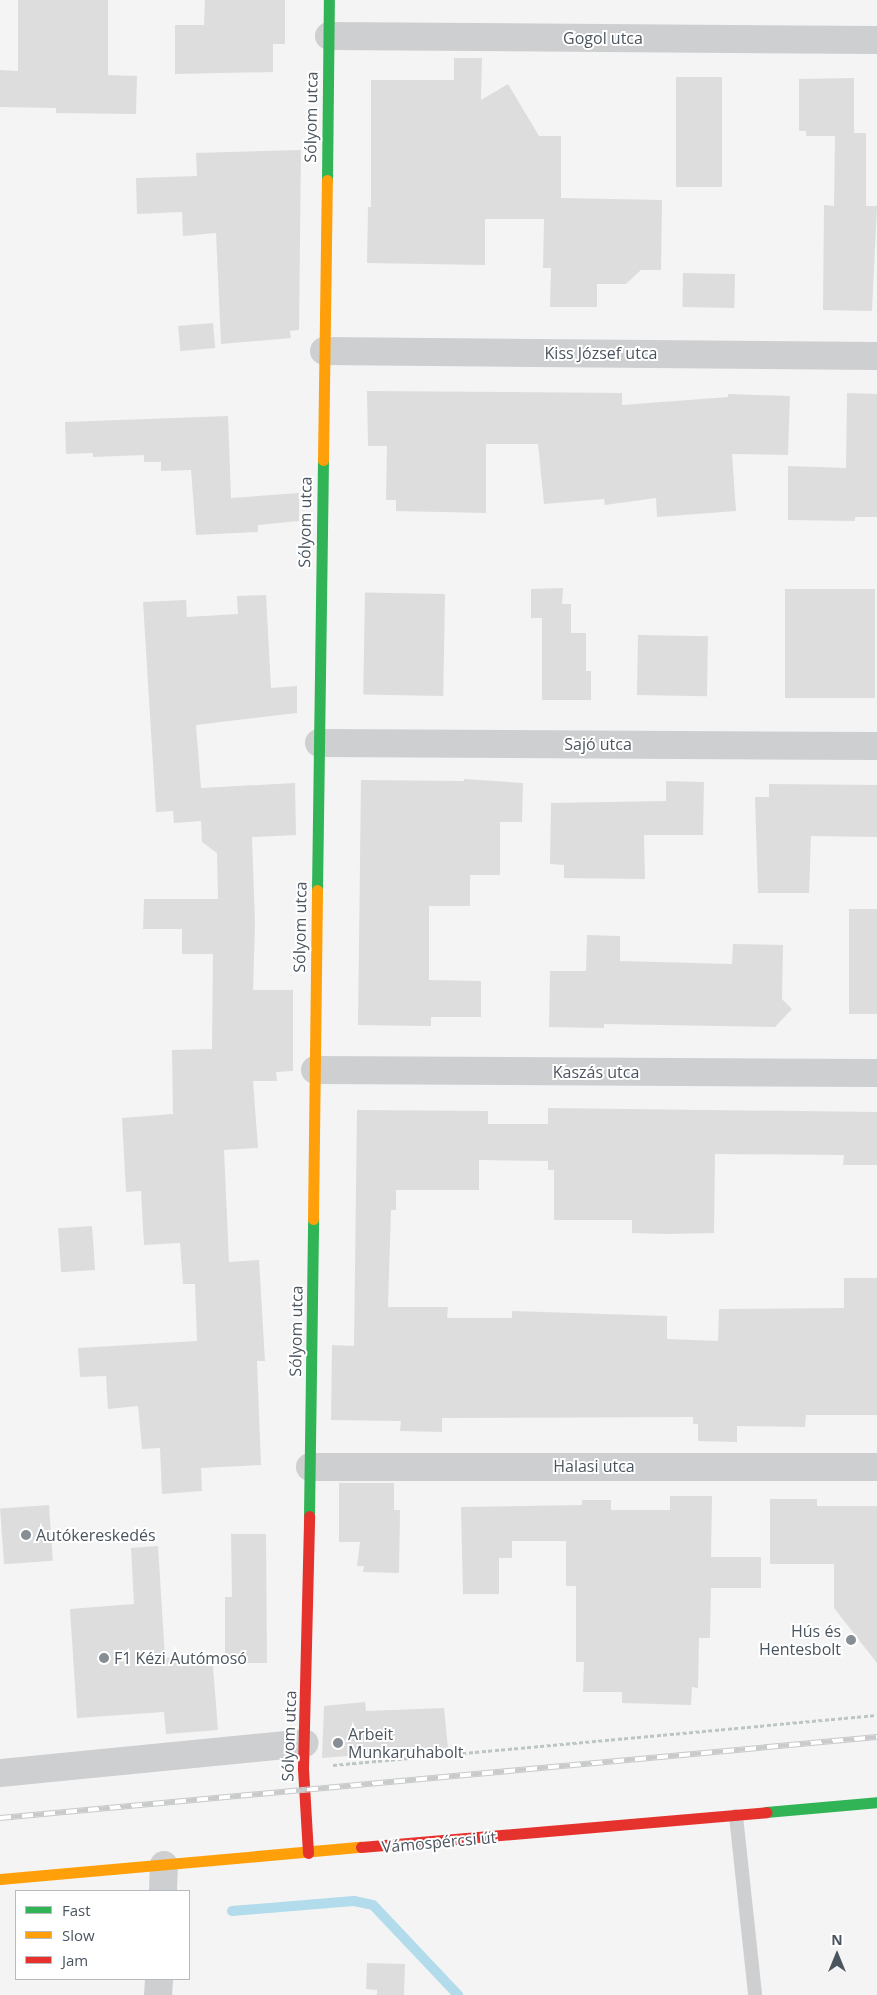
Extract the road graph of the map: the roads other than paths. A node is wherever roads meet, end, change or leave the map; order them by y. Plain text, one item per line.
1 (329, 0) edge
2 (329, 36) junction
3 (877, 40) edge
4 (324, 351) junction
5 (877, 356) edge
6 (319, 743) junction
7 (877, 746) edge
8 (315, 1070) junction
9 (877, 1073) edge
10 (310, 1467) junction
11 (877, 1467) edge
12 (304, 1756) junction
13 (0, 1774) edge
14 (877, 1802) edge
15 (736, 1816) junction
16 (308, 1853) junction
17 (164, 1878) edge
18 (0, 1879) edge
19 (158, 1980) edge
20 (158, 1995) edge
21 (755, 1995) edge

1 - 2 street, Sólyom utca
2 - 3 street, Gogol utca
2 - 4 street, Sólyom utca
4 - 5 street, Kiss József utca
4 - 6 street, Sólyom utca
6 - 7 street, Sajó utca
6 - 8 street, Sólyom utca
8 - 9 street, Kaszás utca
8 - 10 street, Sólyom utca
10 - 11 street, Halasi utca
10 - 12 street, Sólyom utca
12 - 13 street
12 - 16 street, Sólyom utca
14 - 15 street, Vámospércsi út
15 - 16 street, Vámospércsi út
15 - 21 lane
16 - 17 street, Vámospércsi út
17 - 18 street, Vámospércsi út
19 - 20 street

